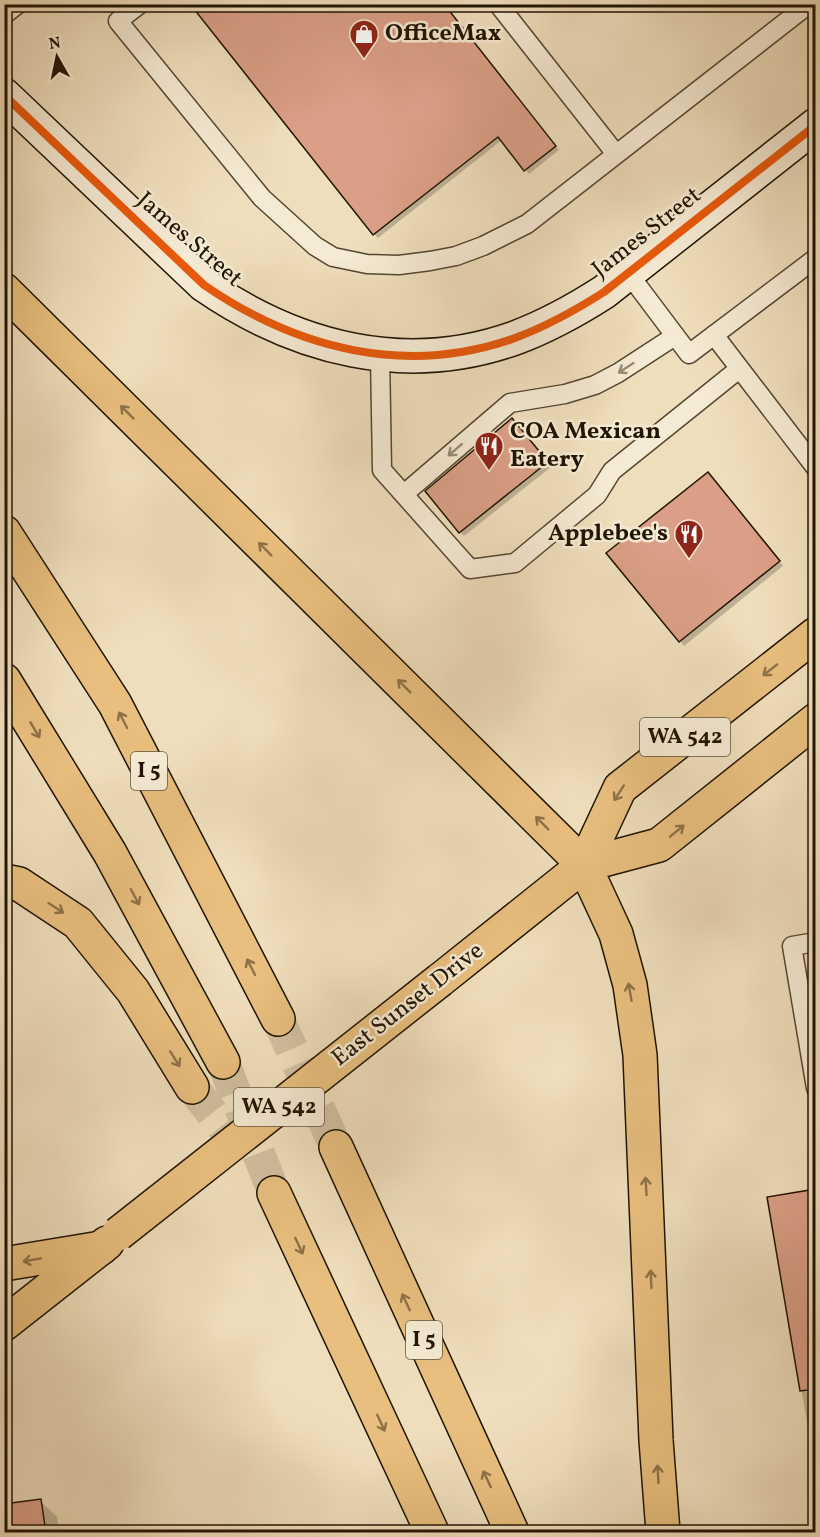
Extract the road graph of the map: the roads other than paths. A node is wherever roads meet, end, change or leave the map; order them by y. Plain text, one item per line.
1 (18, 4) edge
2 (140, 4) edge
3 (498, 4) edge
4 (809, 4) edge
5 (4, 15) edge
6 (4, 96) edge
7 (816, 125) edge
8 (616, 154) junction
9 (814, 261) edge
10 (628, 273) junction
11 (4, 290) edge
12 (714, 335) junction
13 (675, 336) junction
14 (380, 355) junction
15 (740, 369) junction
16 (816, 468) edge
17 (404, 494) junction
18 (4, 531) edge
19 (816, 634) edge
20 (4, 680) edge
21 (816, 720) edge
22 (584, 865) junction
23 (4, 881) edge
24 (816, 942) edge
25 (278, 1019) tunnel mouth
26 (223, 1062) tunnel mouth
27 (192, 1087) tunnel mouth
28 (816, 1088) edge
29 (336, 1147) tunnel mouth
30 (274, 1193) tunnel mouth
31 (109, 1241) junction
32 (4, 1264) edge
33 (4, 1324) edge
34 (432, 1533) edge
35 (512, 1533) edge
36 (663, 1533) edge

1 - 5 lane
2 - 8 lane
3 - 8 lane
4 - 8 lane
6 - 14 street, James Street
7 - 10 street, James Street
9 - 12 lane
10 - 13 lane
10 - 14 street, James Street
22 -> 11 main road
12 - 13 lane
12 - 15 lane
13 -> 17 lane
14 - 17 lane
15 - 16 lane
15 - 17 lane
25 -> 18 main road, I 5
19 -> 22 main road, East Sunset Drive / WA 542
20 -> 26 main road
22 -> 21 main road, East Sunset Drive / WA 542
22 - 31 main road, East Sunset Drive / WA 542, bridge
36 -> 22 main road
23 -> 27 main road
24 - 28 lane
35 -> 29 main road, I 5
30 -> 34 main road
31 -> 32 main road
31 - 33 main road, East Sunset Drive

